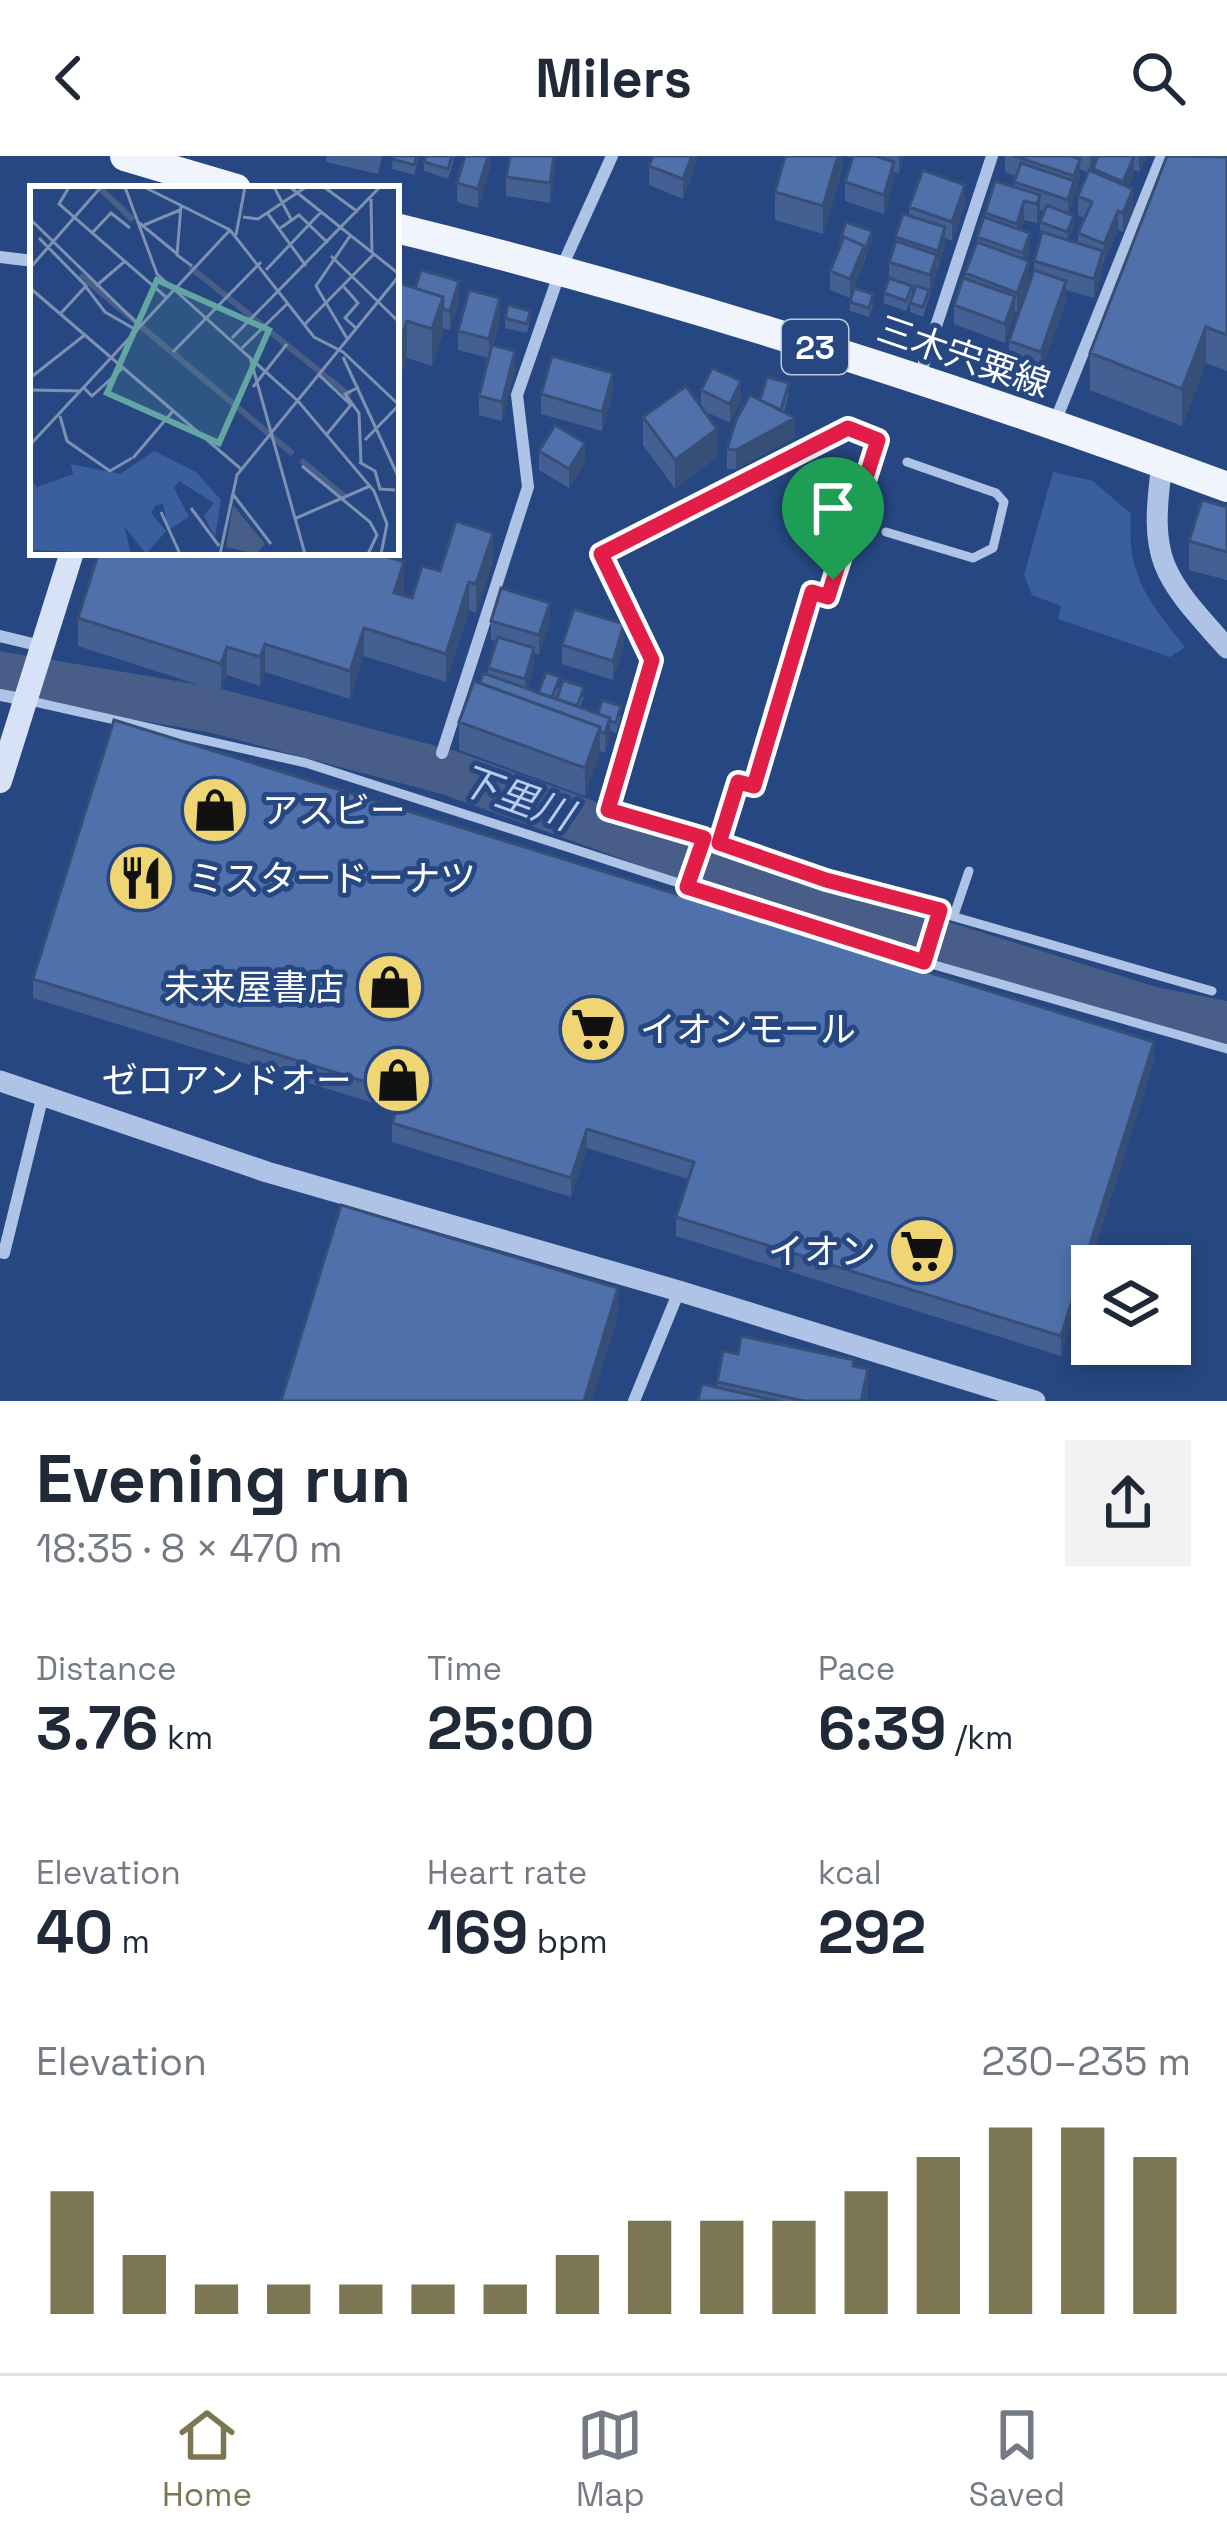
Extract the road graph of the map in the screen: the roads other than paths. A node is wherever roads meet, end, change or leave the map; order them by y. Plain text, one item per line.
1 (125, 156) edge
2 (612, 156) edge
3 (992, 156) edge
4 (1162, 156) edge
5 (192, 174) edge
6 (227, 186) edge
7 (399, 229) edge
8 (0, 257) edge
9 (30, 261) edge
10 (561, 269) junction
11 (919, 380) junction
12 (1053, 428) junction
13 (907, 462) dead end
14 (1162, 465) junction
15 (1227, 487) edge
16 (886, 532) dead end
17 (71, 555) edge
18 (0, 636) edge
19 (1227, 648) edge
20 (40, 652) junction
21 (0, 695) edge
22 (26, 700) junction
23 (442, 753) dead end
24 (0, 781) edge
25 (704, 838) junction
26 (719, 843) junction
27 (969, 871) dead end
28 (687, 887) junction
29 (940, 910) junction
30 (954, 915) junction
31 (924, 962) junction
32 (1212, 991) dead end
33 (1227, 1049) edge
34 (0, 1081) edge
35 (44, 1095) junction
36 (0, 1252) edge
37 (679, 1292) junction
38 (634, 1401) edge
39 (1035, 1401) edge

1 - 5 main road
2 - 10 street
3 - 11 street
4 - 12 street
5 - 6 main road
7 - 10 main road, 三木宍粟線 / 23
8 - 9 street
10 - 11 main road, 三木宍粟線 / 23
10 - 23 street
11 - 12 main road, 三木宍粟線 / 23
12 - 14 main road, 三木宍粟線 / 23
13 - 16 lane
14 - 15 main road, 三木宍粟線 / 23
14 - 19 street
17 - 20 main road
18 - 20 street
20 - 22 main road
21 - 22 street
22 - 24 main road
22 - 28 lane
25 - 26 lane
25 - 26 lane
25 - 28 lane
26 - 29 lane
27 - 30 lane
28 - 31 lane
29 - 30 lane
29 - 31 lane
30 - 32 lane
31 - 33 lane
34 - 35 street
35 - 36 street
35 - 37 street
37 - 38 street
37 - 39 street

